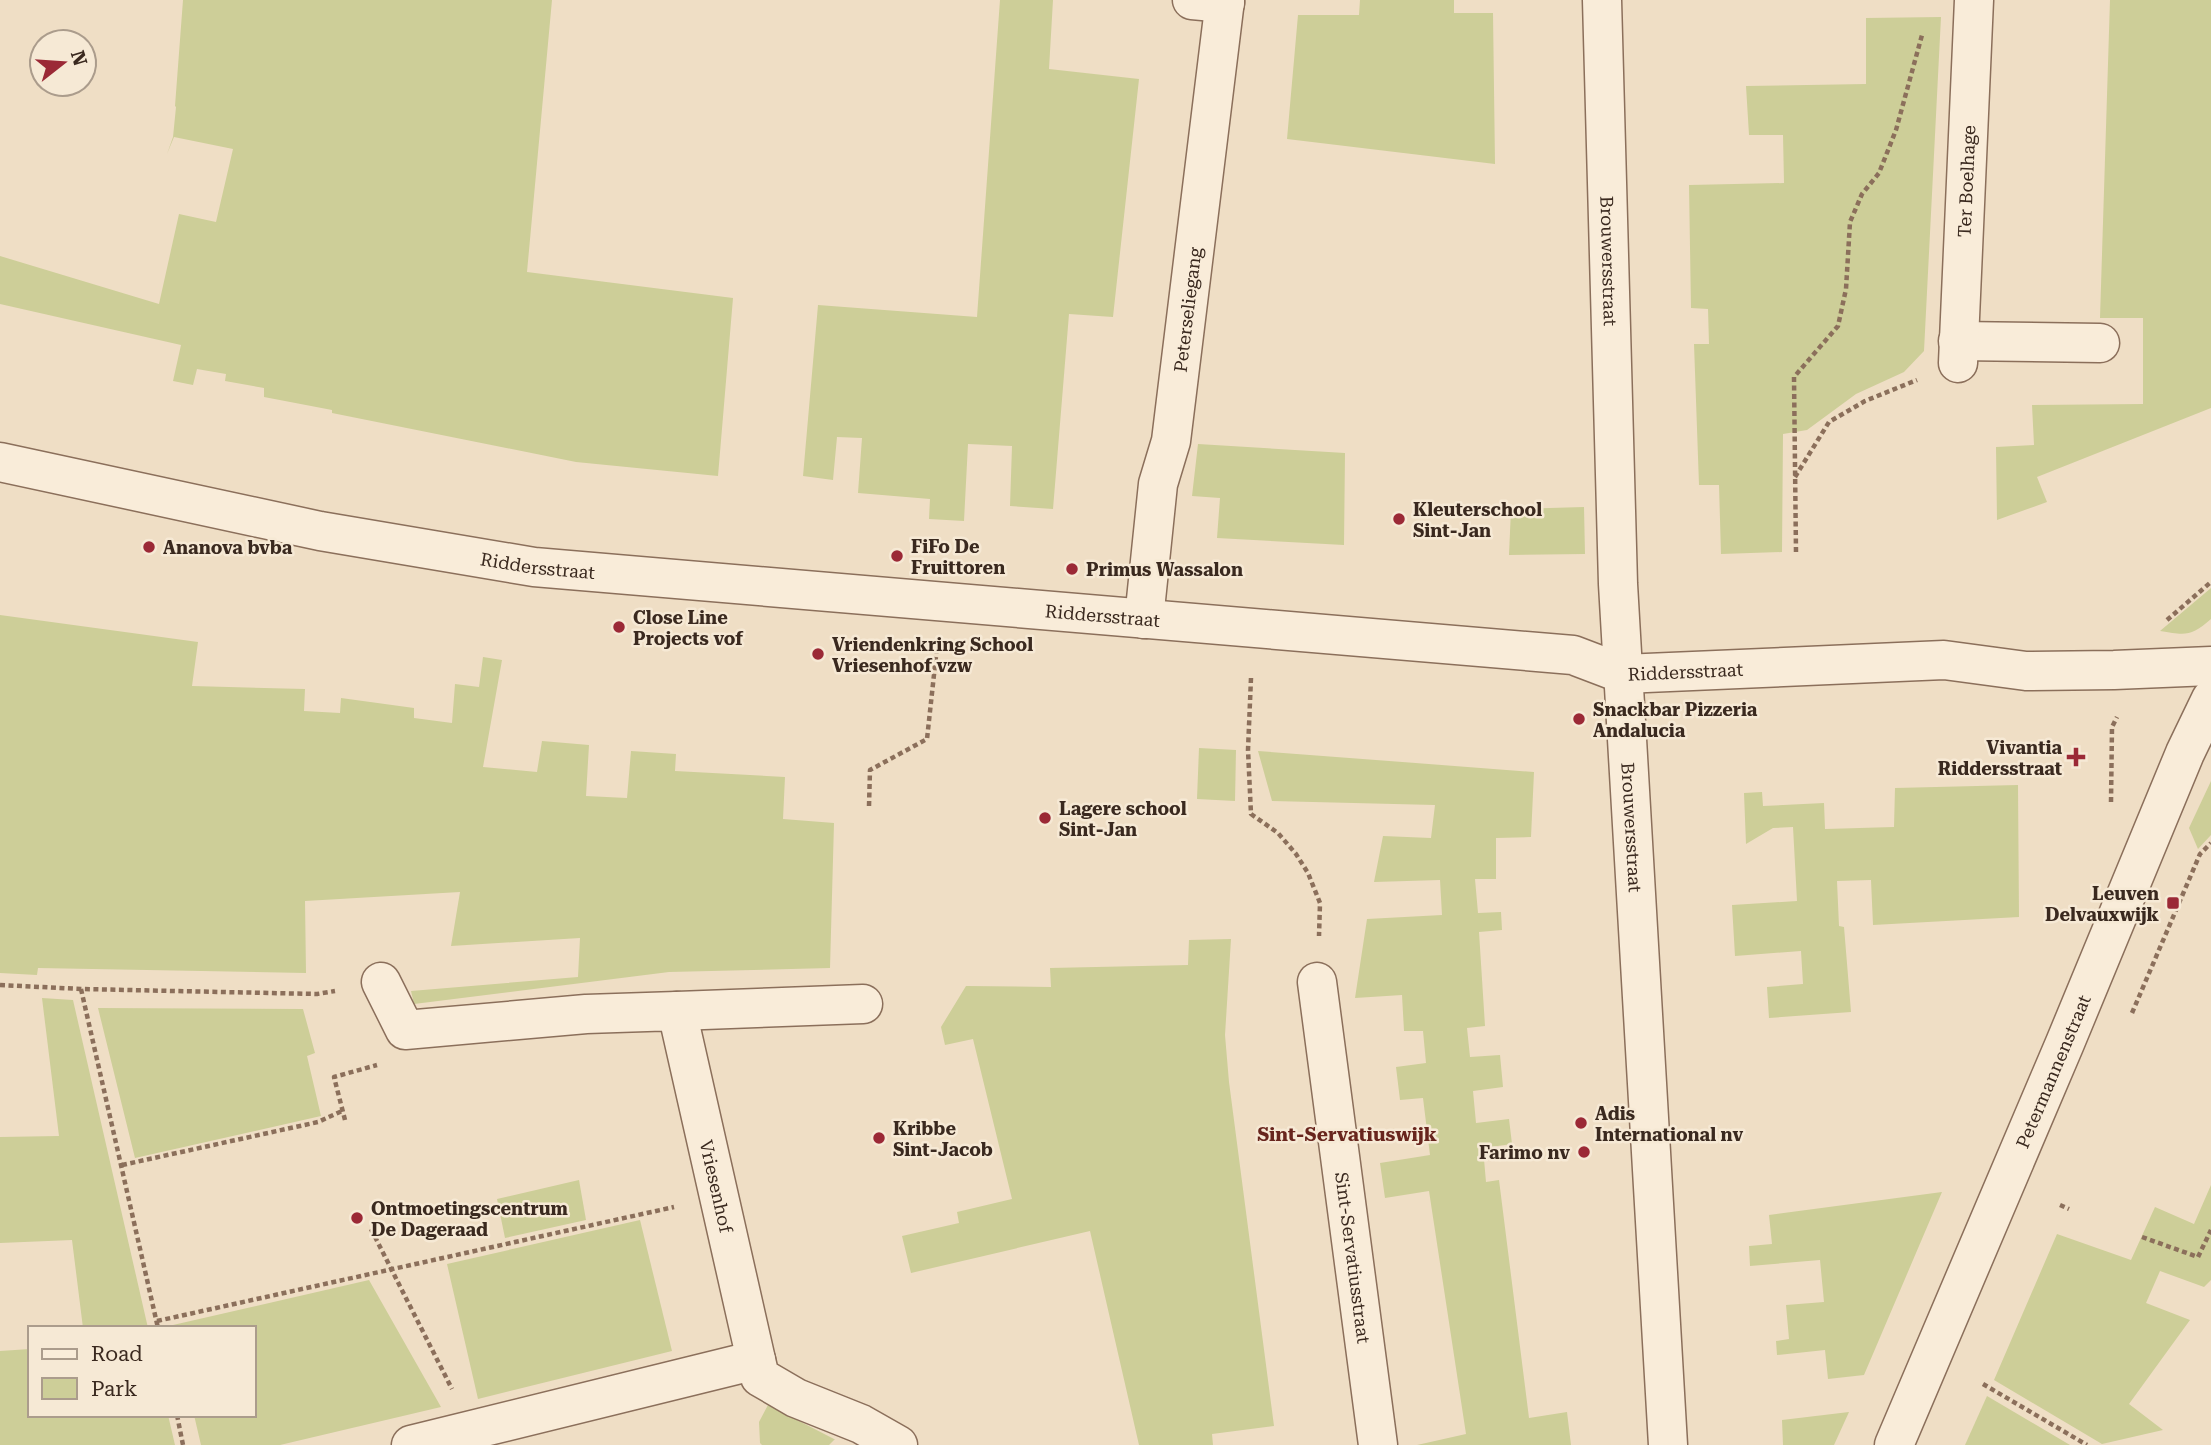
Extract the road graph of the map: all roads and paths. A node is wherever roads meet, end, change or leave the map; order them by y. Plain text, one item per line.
1 (1602, 0) edge
2 (1974, 0) edge
3 (1214, 1) edge
4 (1924, 24) dead end
5 (2100, 343) dead end
6 (1958, 352) junction
7 (0, 462) edge
8 (1794, 477) junction
9 (1796, 552) dead end
10 (2211, 582) edge
11 (1144, 619) junction
12 (2166, 621) dead end
13 (937, 647) dead end
14 (2211, 666) edge
15 (1623, 674) junction
16 (1251, 678) dead end
17 (2211, 699) edge
18 (869, 806) dead end
19 (382, 982) dead end
20 (1317, 982) joint
21 (0, 985) edge
22 (82, 989) junction
23 (317, 994) dead end
24 (863, 1004) dead end
25 (677, 1011) junction
26 (405, 1030) junction
27 (342, 1111) junction
28 (345, 1120) dead end
29 (122, 1165) junction
30 (683, 1205) dead end
31 (2060, 1205) dead end
32 (2069, 1209) dead end
33 (371, 1229) dead end
34 (2211, 1230) edge
35 (2142, 1237) dead end
36 (391, 1271) junction
37 (156, 1321) junction
38 (157, 1326) edge
39 (755, 1360) junction
40 (1983, 1384) dead end
41 (177, 1417) edge
42 (484, 1434) edge
43 (183, 1445) edge
44 (411, 1445) edge
45 (898, 1445) edge
46 (1378, 1445) edge
47 (1668, 1445) edge
48 (1894, 1445) edge
49 (2087, 1445) edge

1 - 15 street, Brouwersstraat
2 - 6 street, Ter Boelhage
3 - 11 street, Peterseliegang
4 - 8 path
5 - 6 street
6 - 8 path
7 - 11 street, Riddersstraat
8 - 9 path
10 - 12 path
11 - 15 street, Riddersstraat
13 - 18 path
14 - 15 street, Riddersstraat
15 - 47 street, Brouwersstraat
16 - 20 path
17 - 48 street, Petermannenstraat
19 - 26 street
20 - 46 street, Sint-Servatiusstraat
21 - 22 path
22 - 23 path
22 - 29 path
24 - 25 street
25 - 26 street
25 - 39 street, Vriesenhof
26 - 27 path
27 - 28 path
27 - 29 path
29 - 37 path
30 - 36 path
31 - 32 path
33 - 36 path
34 - 35 path
36 - 37 path
36 - 42 path
37 - 38 path
39 - 42 street
39 - 45 street, Vriesenhof
40 - 49 path
41 - 43 path
42 - 44 street

